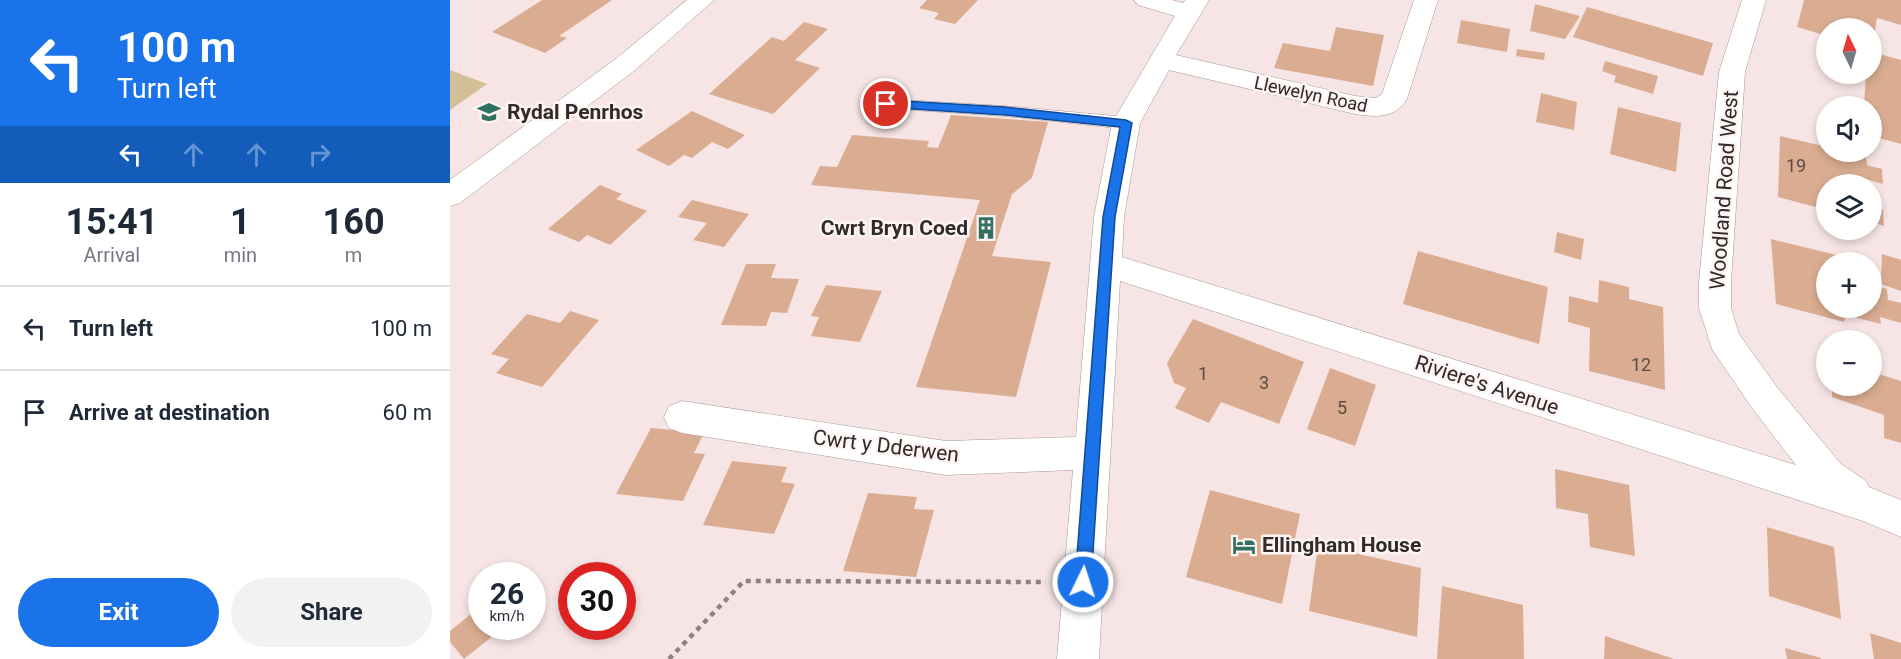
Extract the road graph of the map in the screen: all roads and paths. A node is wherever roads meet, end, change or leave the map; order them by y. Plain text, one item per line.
1 (702, 0) edge
2 (1146, 0) edge
3 (1426, 0) edge
4 (1754, 0) edge
5 (1193, 6) edge
6 (1161, 60) junction
7 (886, 104) dead end
8 (1126, 123) junction
9 (450, 195) edge
10 (1105, 264) junction
11 (682, 417) dead end
12 (1092, 453) junction
13 (1885, 512) edge
14 (1083, 582) junction
15 (669, 659) edge
16 (1078, 659) edge

1 - 9 street
2 - 5 street
3 - 6 street, Llewelyn Road
4 - 13 street, Woodland Road West
5 - 6 street
6 - 8 street
7 - 8 lane
8 - 10 street
10 - 12 street
10 - 13 street, Riviere's Avenue
11 - 12 street, Cwrt y Dderwen
12 - 14 street
14 - 15 path
14 - 16 street

